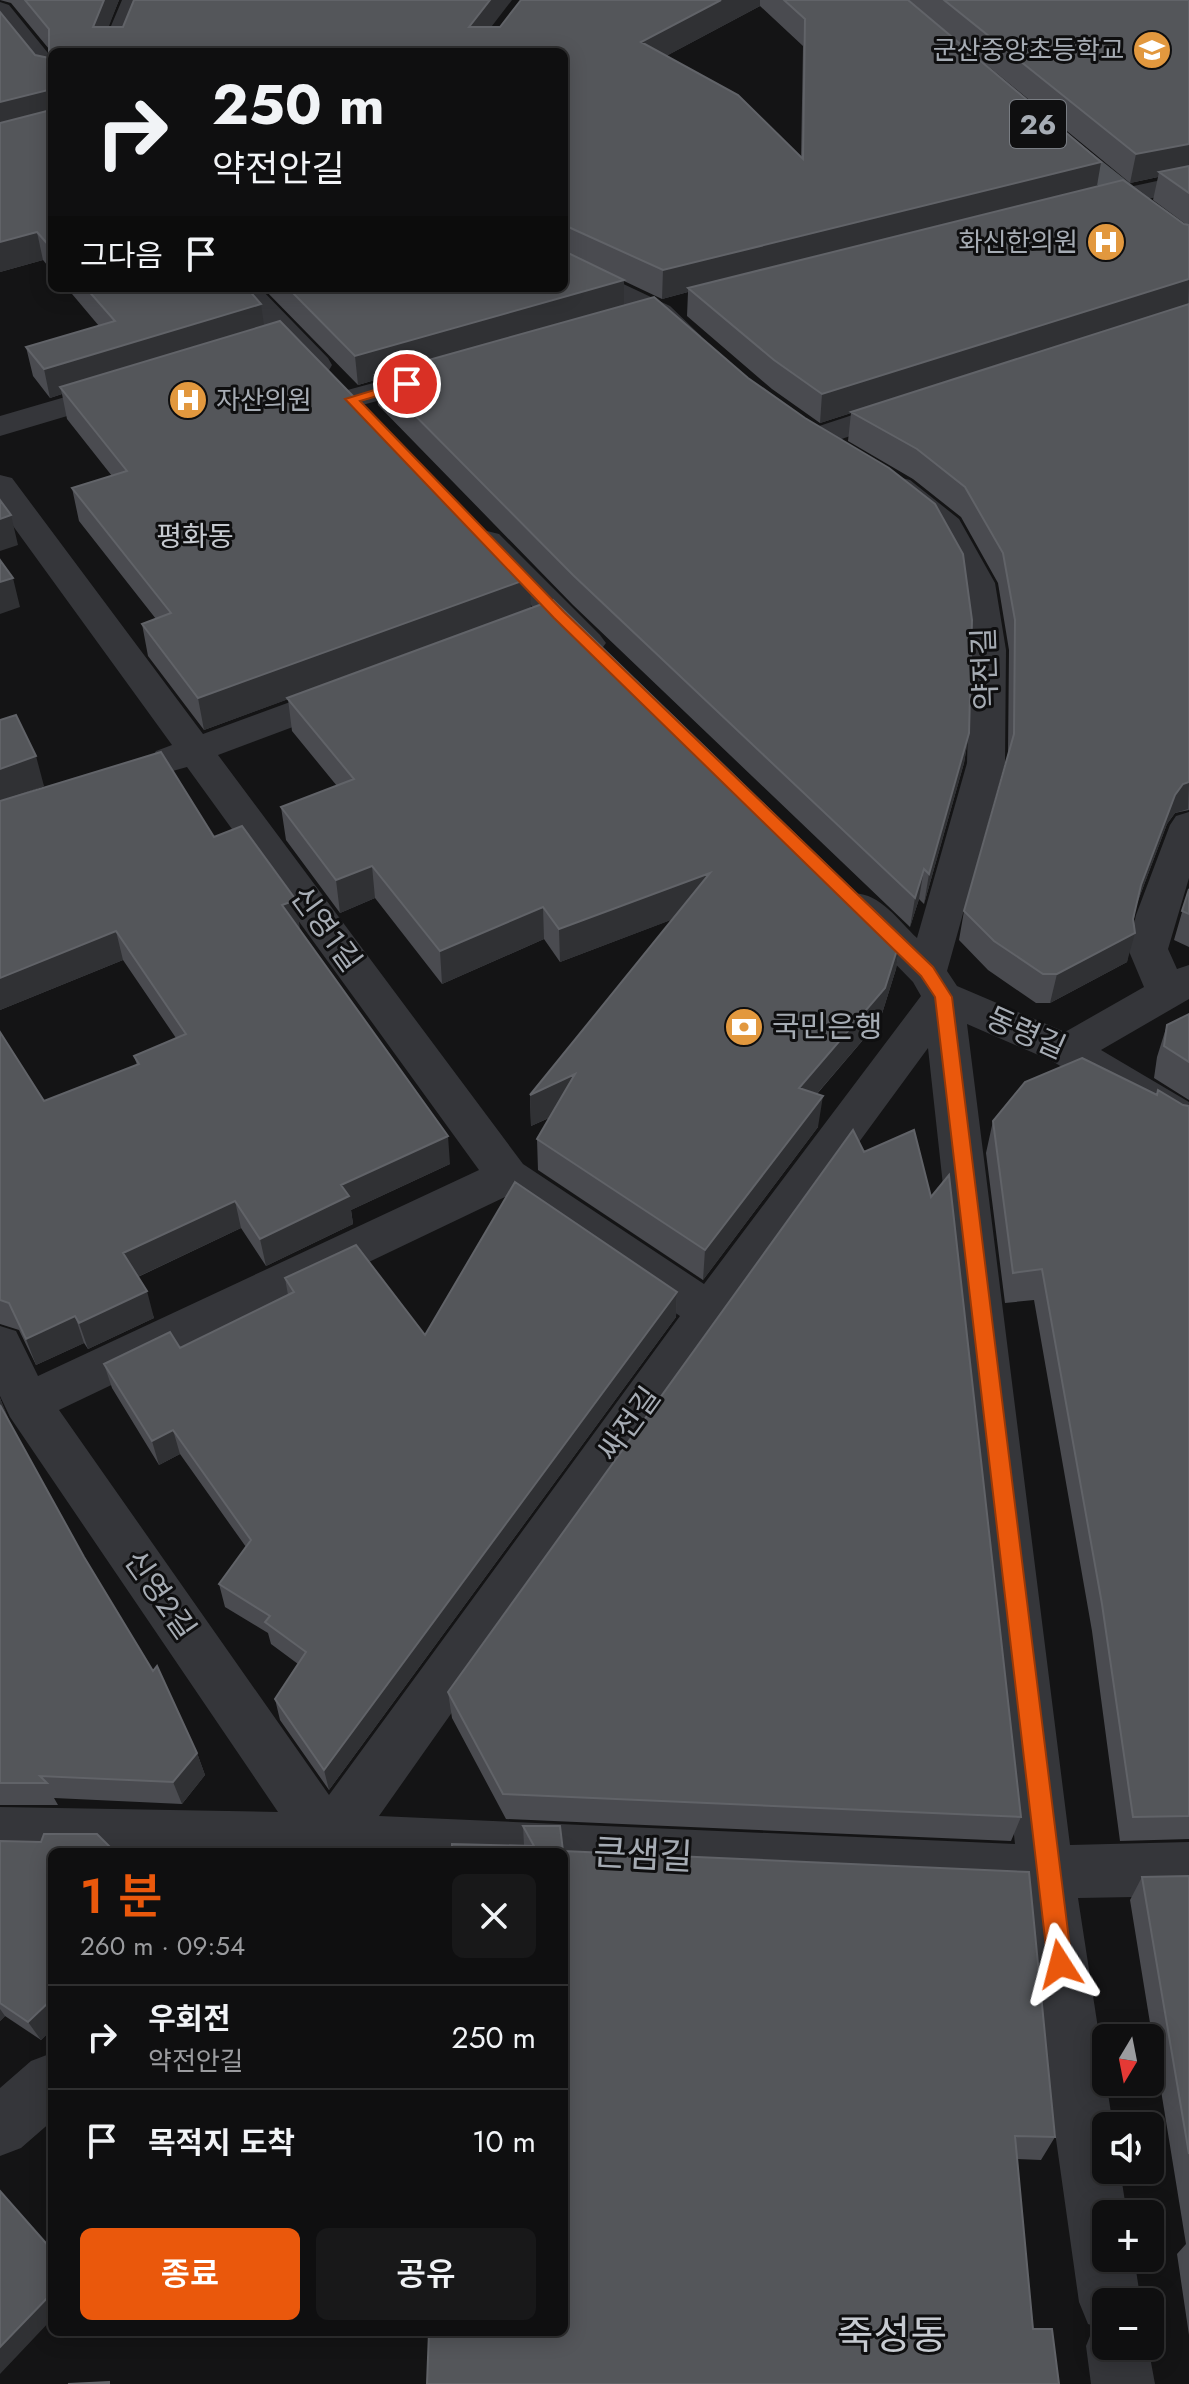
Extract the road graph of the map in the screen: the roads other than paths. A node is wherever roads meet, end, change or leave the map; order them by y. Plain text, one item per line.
1 (134, 0) edge
2 (0, 10) edge
3 (115, 48) edge
4 (48, 70) edge
5 (1029, 117) edge
6 (1189, 182) edge
7 (1123, 195) junction
8 (1061, 210) edge
9 (1189, 244) edge
10 (568, 267) edge
11 (245, 292) edge
12 (675, 308) junction
13 (615, 325) edge
14 (715, 360) edge
15 (454, 370) edge
16 (152, 380) edge
17 (941, 395) edge
18 (351, 399) junction
19 (0, 426) edge
20 (384, 433) edge
21 (0, 485) edge
22 (460, 513) edge
23 (615, 669) edge
24 (369, 686) edge
25 (194, 751) junction
26 (134, 772) edge
27 (1189, 825) edge
28 (827, 874) edge
29 (935, 984) junction
30 (1178, 986) edge
31 (1067, 1050) junction
32 (1189, 1122) edge
33 (508, 1176) junction
34 (709, 1312) junction
35 (0, 1345) edge
36 (27, 1403) junction
37 (0, 1833) edge
38 (322, 1846) edge
39 (378, 1848) edge
40 (568, 1855) edge
41 (1189, 1869) edge
42 (1046, 1872) junction
43 (48, 2085) edge
44 (0, 2127) edge
45 (1108, 2288) edge
46 (1119, 2360) edge
47 (1123, 2384) edge

1 - 3 street
2 - 4 street
5 - 7 main road, 26
6 - 7 street
7 - 8 street
7 - 9 main road, 26
10 - 12 street
11 - 18 street
12 - 13 street
12 - 14 street
15 - 18 street
16 - 19 street
17 - 29 street, 약전길
18 - 20 street
21 - 25 street, 신영1길
22 - 23 street
24 - 25 street
25 - 26 street
25 - 33 street, 신영1길
27 - 30 street
28 - 29 street
29 - 31 street, 동령길
29 - 34 street, 싸전길
29 - 42 street
30 - 31 street
31 - 32 street, 동령길
33 - 34 street, 신영1길
33 - 36 street
34 - 38 street, 싸전길
35 - 36 street, 신영2길
36 - 38 street, 신영2길
37 - 38 street, 큰샘길
38 - 39 street, 큰샘길
40 - 42 street, 큰샘길
41 - 42 street, 큰샘길
42 - 45 street
43 - 44 street
46 - 47 street

